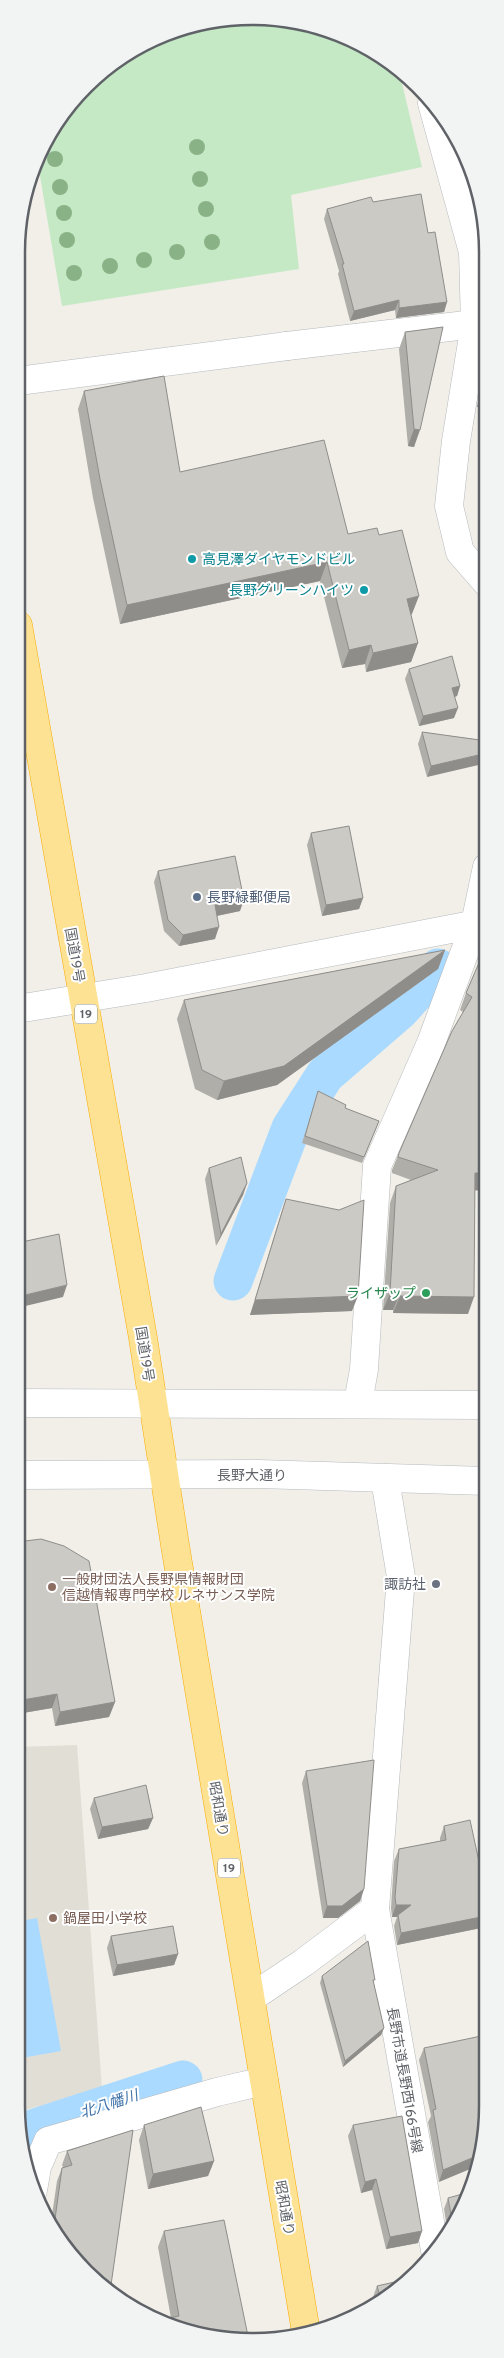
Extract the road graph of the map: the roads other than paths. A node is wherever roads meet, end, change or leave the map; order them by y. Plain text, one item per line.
1 (437, 120) edge
2 (475, 324) junction
3 (25, 380) edge
4 (479, 573) edge
5 (25, 665) edge
6 (479, 923) edge
7 (479, 928) edge
8 (83, 998) junction
9 (25, 1008) edge
10 (25, 1402) edge
11 (358, 1403) junction
12 (153, 1404) junction
13 (479, 1404) edge
14 (25, 1474) edge
15 (165, 1476) junction
16 (385, 1479) junction
17 (479, 1482) edge
18 (375, 1909) junction
19 (251, 1998) junction
20 (264, 2081) junction
21 (36, 2174) edge
22 (434, 2242) edge
23 (305, 2327) edge

1 - 2 street
2 - 3 street
2 - 4 street
5 - 8 highway, 国道19号 / 19
6 - 8 street
7 - 11 street
8 - 9 street
8 - 12 highway, 国道19号 / 19
10 - 12 street
11 - 12 street
11 - 13 street
12 - 15 highway, 昭和通り / 19
14 - 15 street, 長野大通り
15 - 16 street, 長野大通り
15 - 19 highway, 昭和通り / 19
16 - 17 street, 長野大通り
16 - 18 street, 長野市道長野西166号線
18 - 19 street
18 - 22 street, 長野市道長野西166号線
19 - 20 highway, 昭和通り / 19
20 - 21 street
20 - 23 highway, 昭和通り / 19

